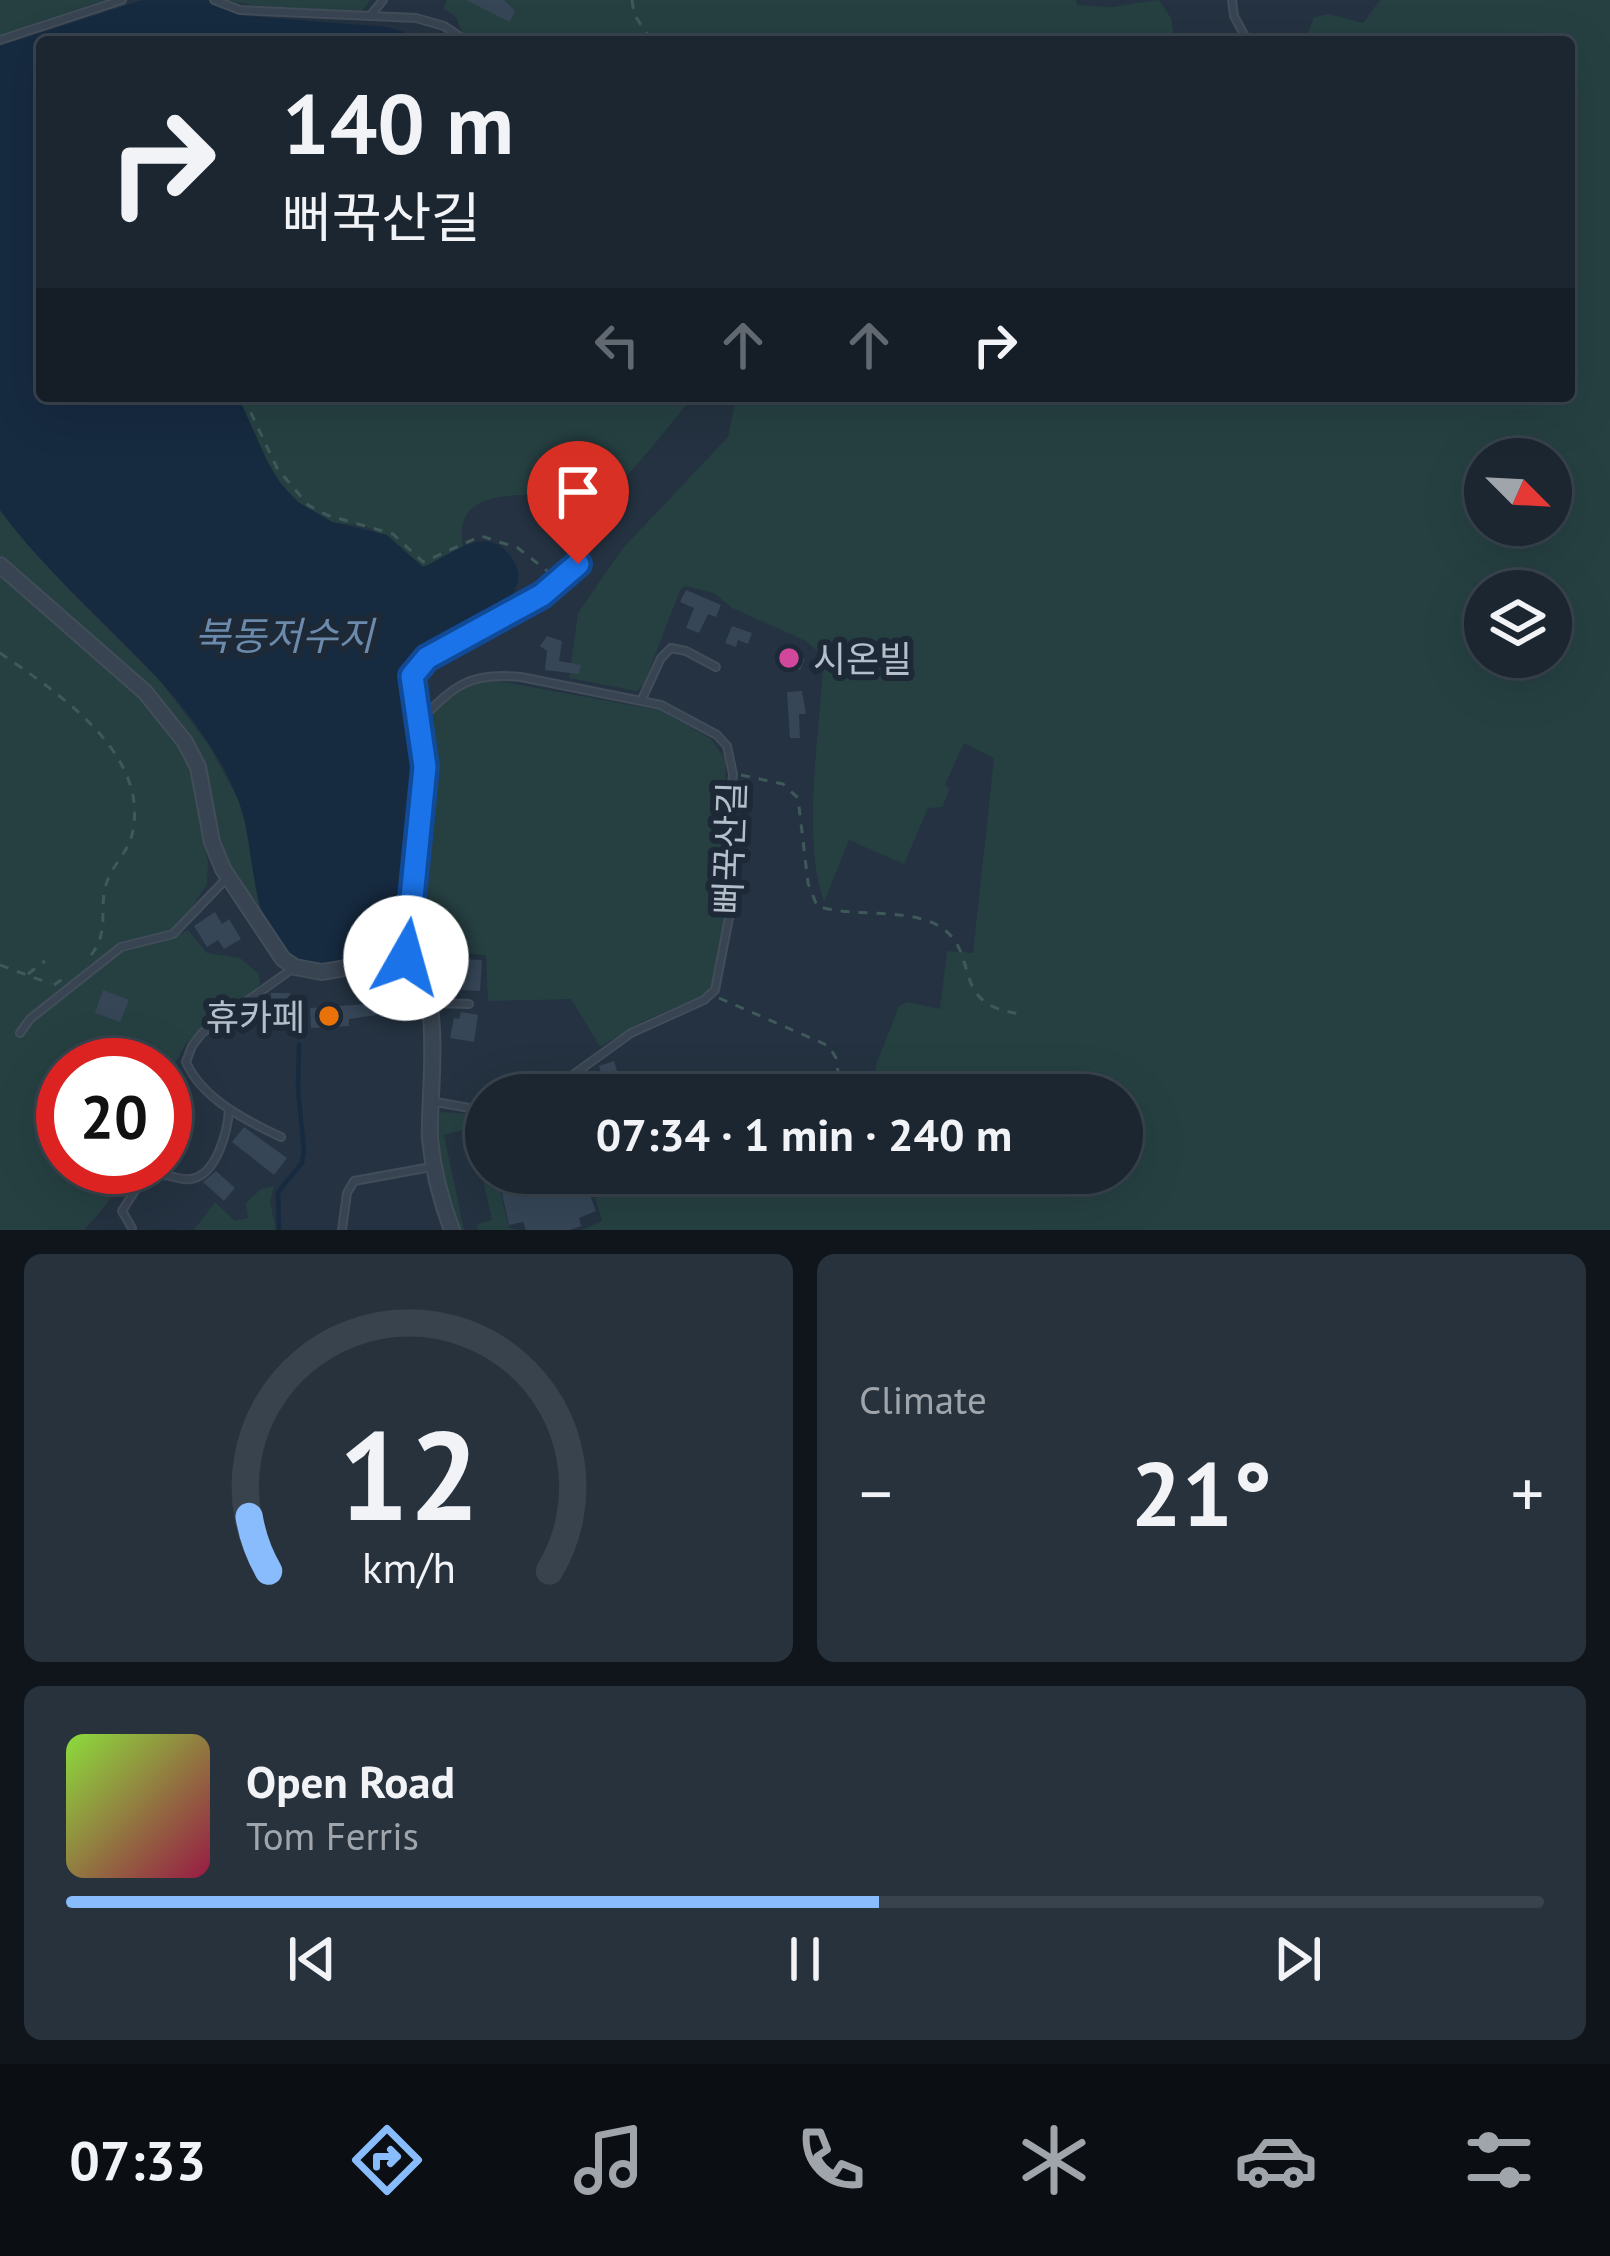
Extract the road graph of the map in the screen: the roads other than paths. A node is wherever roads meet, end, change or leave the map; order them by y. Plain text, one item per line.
1 (122, 0) edge
2 (214, 0) edge
3 (383, 0) edge
4 (1232, 0) edge
5 (370, 16) junction
6 (457, 36) edge
7 (1245, 36) edge
8 (0, 40) edge
9 (578, 564) dead end
10 (0, 565) edge
11 (716, 667) dead end
12 (642, 699) junction
13 (420, 721) junction
14 (228, 876) junction
15 (406, 958) junction
16 (295, 967) junction
17 (428, 1003) junction
18 (469, 1004) dead end
19 (20, 1033) dead end
20 (572, 1074) edge
21 (429, 1101) junction
22 (465, 1107) edge
23 (229, 1109) junction
24 (281, 1137) dead end
25 (435, 1167) junction
26 (132, 1228) edge
27 (343, 1230) edge
28 (452, 1230) edge

1 - 8 lane
2 - 5 lane
3 - 5 lane
4 - 7 lane
5 - 6 lane
9 - 13 lane
10 - 14 street
11 - 12 lane
12 - 13 lane, 뻐꾹산길
12 - 20 lane, 뻐꾹산길
13 - 15 lane
14 - 16 street
14 - 19 lane
15 - 16 street
15 - 17 street
16 - 23 lane
17 - 18 lane
17 - 21 street
21 - 22 lane
21 - 25 street
23 - 24 lane
23 - 26 lane
25 - 27 lane
25 - 28 street

